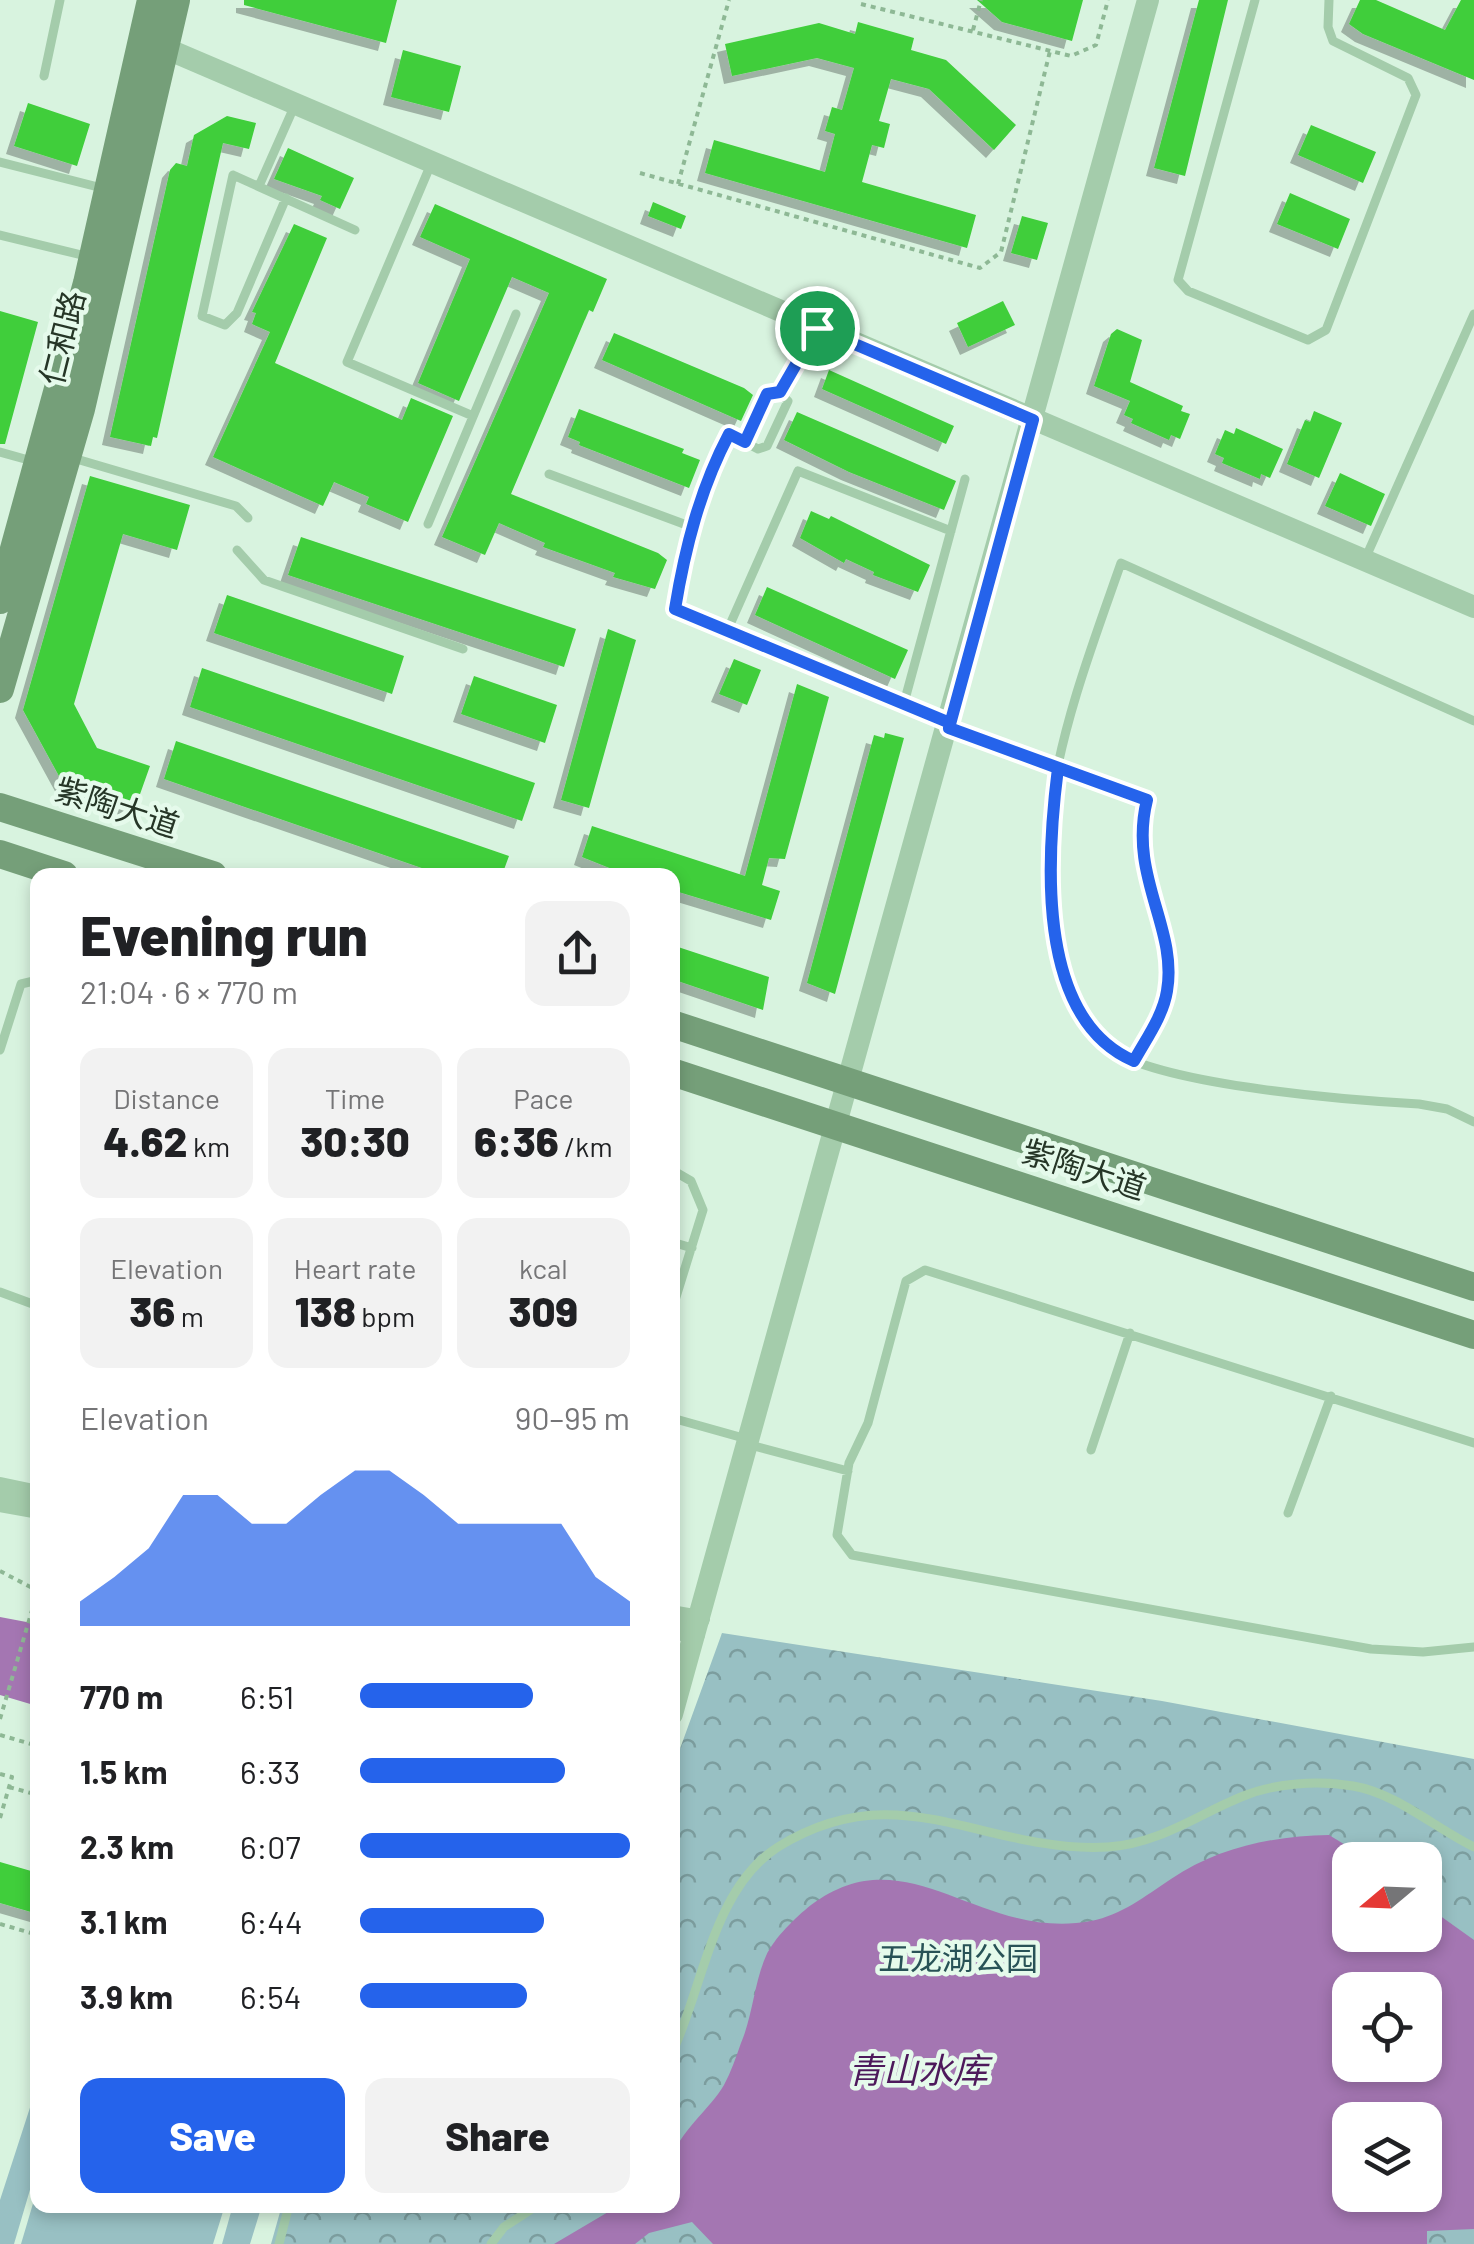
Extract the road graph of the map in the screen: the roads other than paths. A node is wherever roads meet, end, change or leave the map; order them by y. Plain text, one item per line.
1 (60, 0) edge
2 (150, 0) edge
3 (176, 0) edge
4 (1148, 0) edge
5 (1255, 0) edge
6 (1329, 0) edge
7 (154, 43) junction
8 (44, 76) dead end
9 (295, 104) junction
10 (0, 162) edge
11 (431, 163) junction
12 (259, 186) junction
13 (110, 190) junction
14 (286, 198) junction
15 (355, 230) dead end
16 (0, 235) edge
17 (93, 258) junction
18 (516, 314) dead end
19 (1474, 314) edge
20 (817, 328) junction
21 (780, 392) junction
22 (473, 416) junction
23 (1033, 420) junction
24 (745, 442) junction
25 (0, 452) edge
26 (67, 456) junction
27 (40, 463) junction
28 (549, 474) dead end
29 (965, 479) dead end
30 (248, 518) dead end
31 (428, 524) dead end
32 (692, 528) junction
33 (951, 530) junction
34 (237, 550) dead end
35 (1365, 560) junction
36 (0, 600) edge
37 (1474, 607) edge
38 (728, 629) junction
39 (463, 649) dead end
40 (0, 688) edge
41 (904, 703) junction
42 (1474, 721) edge
43 (950, 725) junction
44 (1058, 768) junction
45 (0, 807) edge
46 (0, 854) edge
47 (43, 868) edge
48 (191, 868) edge
49 (30, 982) edge
50 (680, 1027) edge
51 (0, 1050) edge
52 (1134, 1061) junction
53 (680, 1075) edge
54 (851, 1082) junction
55 (1474, 1122) edge
56 (839, 1126) junction
57 (680, 1175) edge
58 (680, 1244) edge
59 (692, 1248) junction
60 (680, 1285) edge
61 (1474, 1288) edge
62 (0, 1292) edge
63 (30, 1303) edge
64 (1130, 1333) junction
65 (1474, 1336) edge
66 (1330, 1396) junction
67 (680, 1421) edge
68 (751, 1443) junction
69 (1474, 1443) edge
70 (1091, 1450) dead end
71 (848, 1472) junction
72 (0, 1486) edge
73 (30, 1492) edge
74 (0, 1503) edge
75 (30, 1509) edge
76 (1288, 1514) dead end
77 (690, 1628) edge
78 (1474, 1647) edge
79 (680, 1676) edge
80 (1474, 1847) edge
81 (680, 2037) edge
82 (287, 2213) edge
83 (526, 2213) edge
84 (279, 2244) edge
85 (491, 2244) edge

1 - 8 lane
2 - 7 main road, 仁和路
3 - 7 main road, 仁和路
4 - 23 street
5 - 6 lane
7 - 9 street
7 - 13 main road, 仁和路
7 - 26 main road, 仁和路
9 - 11 street
9 - 12 lane
10 - 13 lane
11 - 20 street
11 - 22 lane
12 - 14 lane
12 - 14 lane
13 - 17 main road, 仁和路
14 - 15 lane
16 - 17 lane
17 - 27 main road, 仁和路
18 - 22 lane
19 - 35 lane
20 - 21 lane
20 - 23 street
21 - 24 lane
21 - 24 lane
22 - 31 lane
23 - 35 street
23 - 43 street
24 - 32 lane
25 - 27 lane
26 - 30 lane
26 - 40 main road, 仁和路
27 - 36 main road, 仁和路
28 - 32 lane
29 - 33 lane
32 - 38 lane
33 - 38 lane
33 - 41 lane
34 - 39 lane
35 - 37 street
38 - 41 lane
41 - 43 lane
42 - 44 lane
43 - 44 lane
43 - 54 street
44 - 52 lane
44 - 52 lane
45 - 48 main road, 紫陶大道
46 - 47 main road
49 - 51 lane
50 - 54 main road, 紫陶大道
52 - 55 lane
53 - 56 main road, 紫陶大道
54 - 56 street
54 - 61 main road, 紫陶大道
56 - 65 main road, 紫陶大道
56 - 68 street
57 - 59 lane
58 - 59 lane
59 - 60 lane
62 - 63 lane
64 - 66 lane
64 - 70 lane
64 - 71 lane
66 - 69 lane
66 - 76 lane
67 - 68 lane
68 - 71 lane
68 - 77 street
71 - 78 lane
72 - 73 street
74 - 75 street
77 - 79 street
80 - 81 lane
82 - 84 lane
83 - 85 lane

